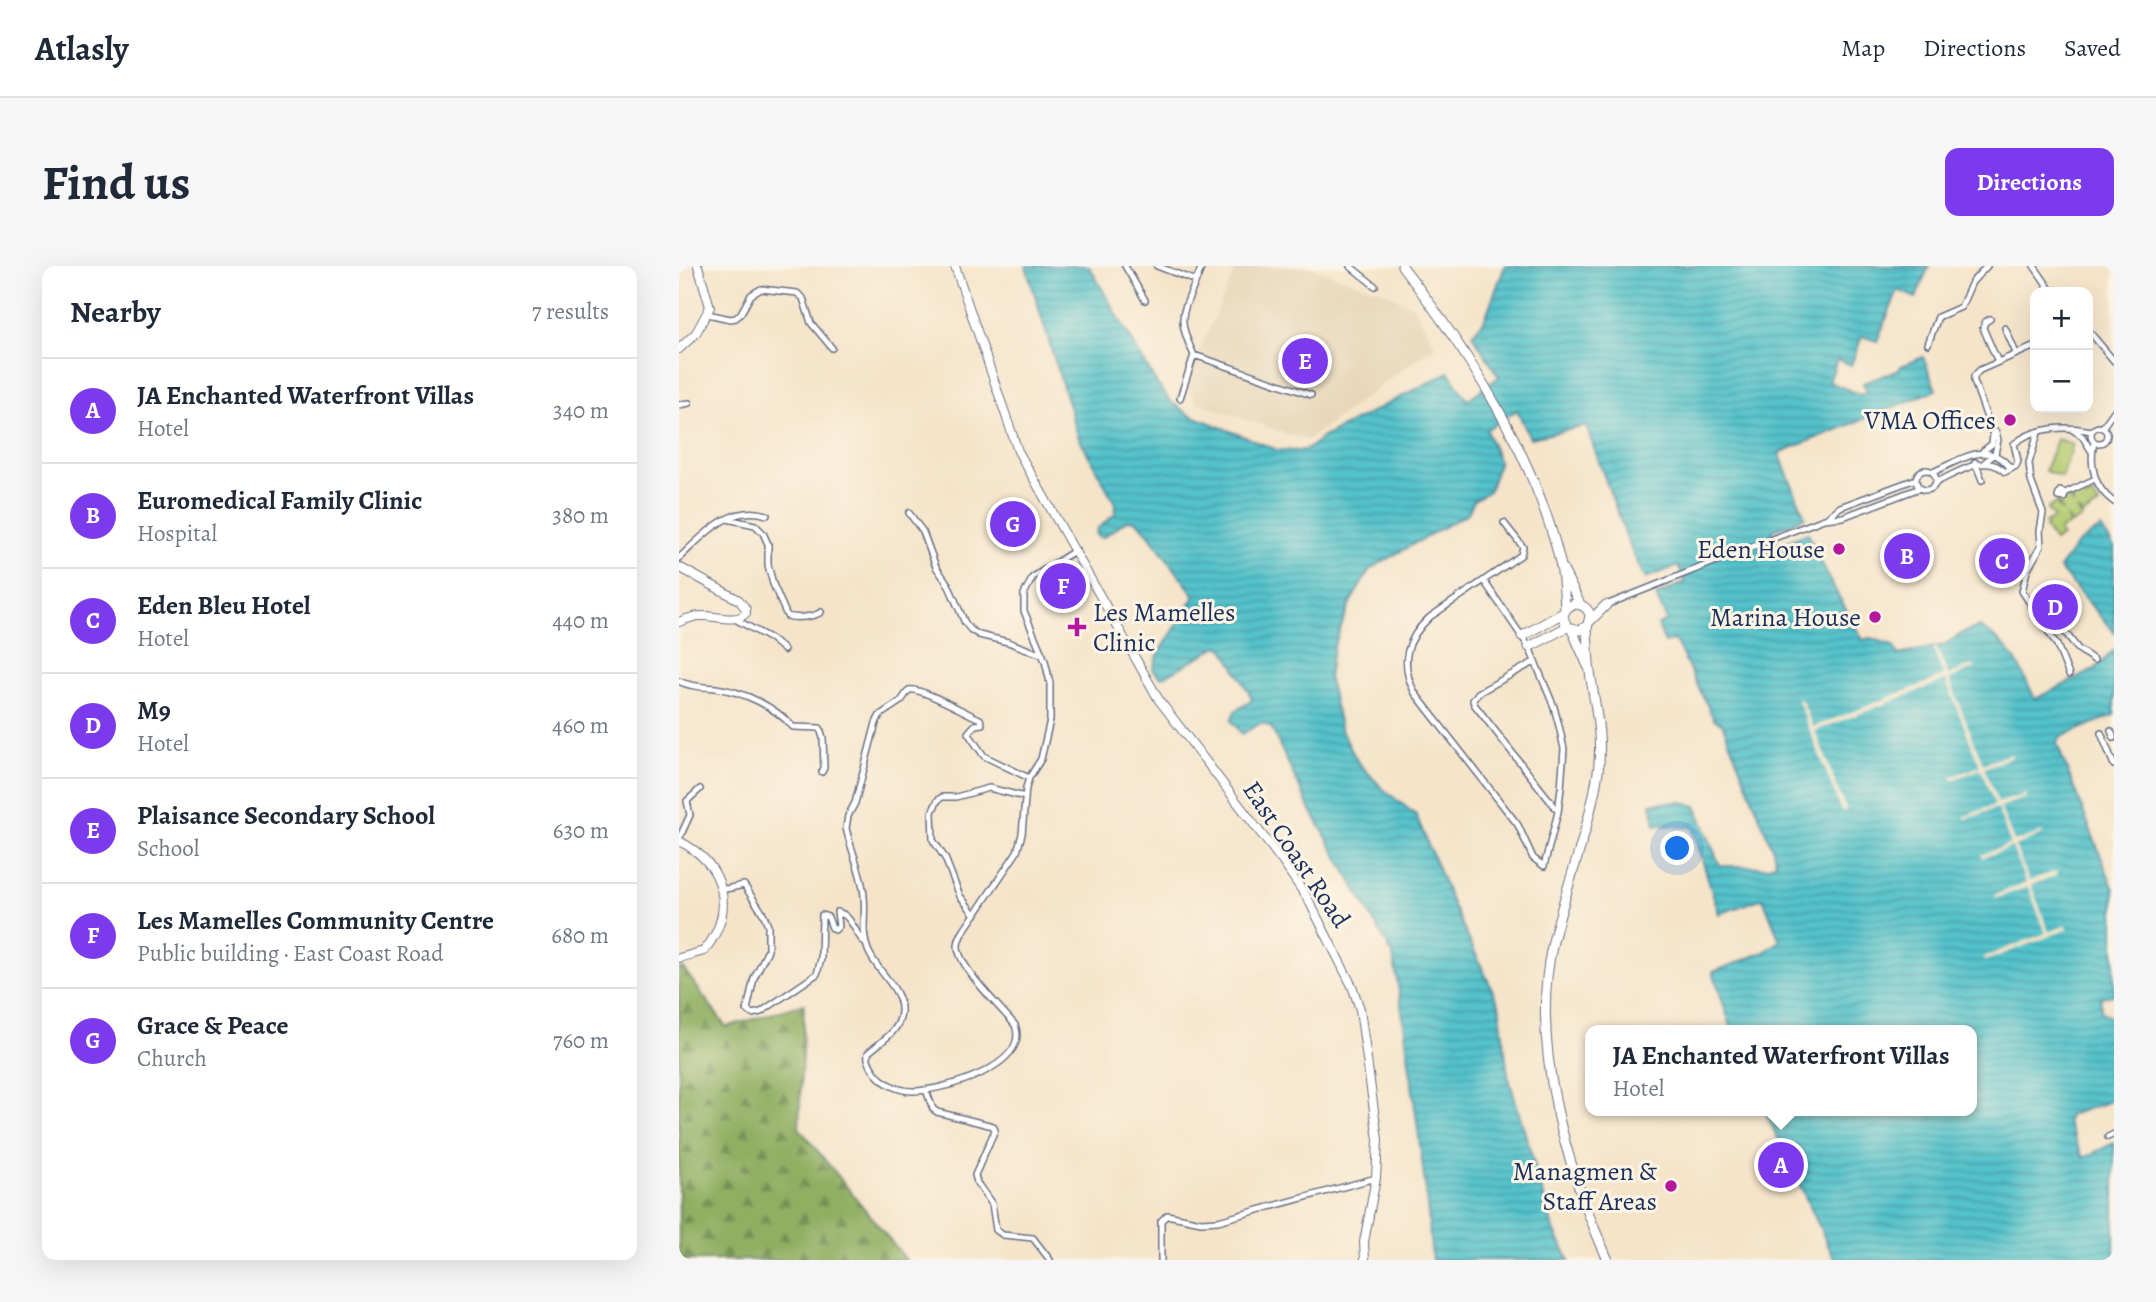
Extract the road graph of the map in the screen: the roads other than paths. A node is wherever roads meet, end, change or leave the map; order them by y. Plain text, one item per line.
1 (698, 266) edge
2 (955, 266) edge
3 (1125, 266) edge
4 (1157, 266) edge
5 (1202, 266) edge
6 (1350, 266) edge
7 (1402, 266) edge
8 (1987, 266) edge
9 (2034, 266) edge
10 (1196, 281) junction
11 (1375, 286) dead end
12 (2049, 287) edge
13 (1145, 300) dead end
14 (708, 314) junction
15 (1990, 319) dead end
16 (2005, 328) dead end
17 (2093, 336) edge
18 (1928, 344) dead end
19 (832, 348) dead end
20 (2030, 348) edge
21 (679, 349) edge
22 (2016, 354) junction
23 (1194, 355) junction
24 (2114, 361) edge
25 (1998, 362) junction
26 (1311, 395) dead end
27 (1180, 398) dead end
28 (1981, 401) junction
29 (689, 403) dead end
30 (679, 405) edge
31 (2114, 411) edge
32 (2069, 427) junction
33 (2102, 428) junction
34 (2092, 431) junction
35 (2038, 433) junction
36 (2094, 442) junction
37 (1983, 451) junction
38 (2092, 452) junction
39 (1995, 454) junction
40 (1972, 456) junction
41 (1985, 462) junction
42 (1976, 466) junction
43 (2008, 470) junction
44 (1933, 472) junction
45 (1916, 479) junction
46 (1982, 480) dead end
47 (2095, 480) junction
48 (1937, 482) junction
49 (1920, 488) junction
50 (2065, 493) dead end
51 (2114, 502) edge
52 (909, 513) dead end
53 (767, 515) dead end
54 (727, 519) junction
55 (1824, 519) junction
56 (1504, 523) dead end
57 (1076, 550) junction
58 (679, 558) edge
59 (1561, 565) junction
60 (679, 567) edge
61 (1484, 581) junction
62 (1582, 605) junction
63 (1606, 605) junction
64 (2033, 607) junction
65 (1564, 611) junction
66 (821, 612) dead end
67 (735, 619) junction
68 (679, 622) edge
69 (1588, 623) junction
70 (1569, 629) junction
71 (1522, 636) junction
72 (1529, 647) junction
73 (784, 650) dead end
74 (1043, 655) junction
75 (2094, 660) dead end
76 (1534, 662) junction
77 (1590, 671) junction
78 (2069, 675) dead end
79 (679, 681) edge
80 (2111, 731) dead end
81 (2101, 733) dead end
82 (2114, 738) edge
83 (2114, 765) edge
84 (822, 772) dead end
85 (1030, 778) junction
86 (700, 789) dead end
87 (1025, 797) junction
88 (1558, 812) junction
89 (679, 840) edge
90 (721, 890) junction
91 (975, 915) junction
92 (866, 944) junction
93 (679, 958) edge
94 (926, 1090) junction
95 (1376, 1178) junction
96 (1050, 1260) edge
97 (1161, 1260) edge
98 (1365, 1260) edge
99 (1608, 1260) edge

1 - 14 main road
2 - 57 main road, East Coast Road
3 - 13 street
4 - 10 street
5 - 10 street
6 - 11 street
7 - 59 main road
8 - 18 street
9 - 12 street
10 - 23 street
14 - 19 street
14 - 21 main road
15 - 25 street
16 - 22 street
17 - 24 street
20 - 22 street
22 - 25 street
23 - 26 street
23 - 27 street
25 - 28 street
28 - 37 street
28 - 39 street
29 - 30 street
31 - 33 street
32 - 34 street
32 - 35 street
32 - 38 street
33 - 34 street
33 - 36 street
34 - 36 street
35 - 43 street
35 - 64 street
36 - 38 street
37 - 39 street
37 - 40 street
38 - 47 street
39 - 41 street
39 - 43 street
40 - 42 street
40 - 44 street
41 - 42 street
41 - 43 street
42 - 46 street
42 - 48 street
44 - 45 street
44 - 48 street
45 - 49 street
45 - 55 street
47 - 50 street
47 - 51 street
48 - 49 street
49 - 55 street
52 - 74 street
53 - 54 street
54 - 58 street
54 - 66 street
55 - 63 street
56 - 61 street
57 - 74 street
57 - 95 main road, East Coast Road
59 - 62 main road
59 - 65 main road
60 - 67 main road
61 - 71 street
61 - 88 street
62 - 63 main road
62 - 65 main road
62 - 69 main road
63 - 69 main road
64 - 75 street
64 - 78 street
65 - 70 main road
65 - 71 main road
67 - 68 main road
67 - 73 street
69 - 70 main road
69 - 77 main road
70 - 72 main road
70 - 77 main road
71 - 72 street
72 - 76 street
74 - 85 street
76 - 88 street
76 - 88 street
77 - 99 main road
79 - 84 street
80 - 82 street
81 - 83 street
85 - 87 street
85 - 92 street
86 - 89 street
87 - 91 street
87 - 91 street
89 - 90 main road
90 - 92 street
90 - 93 main road
91 - 94 street
92 - 94 street
94 - 96 street
95 - 97 street
95 - 98 main road, East Coast Road

